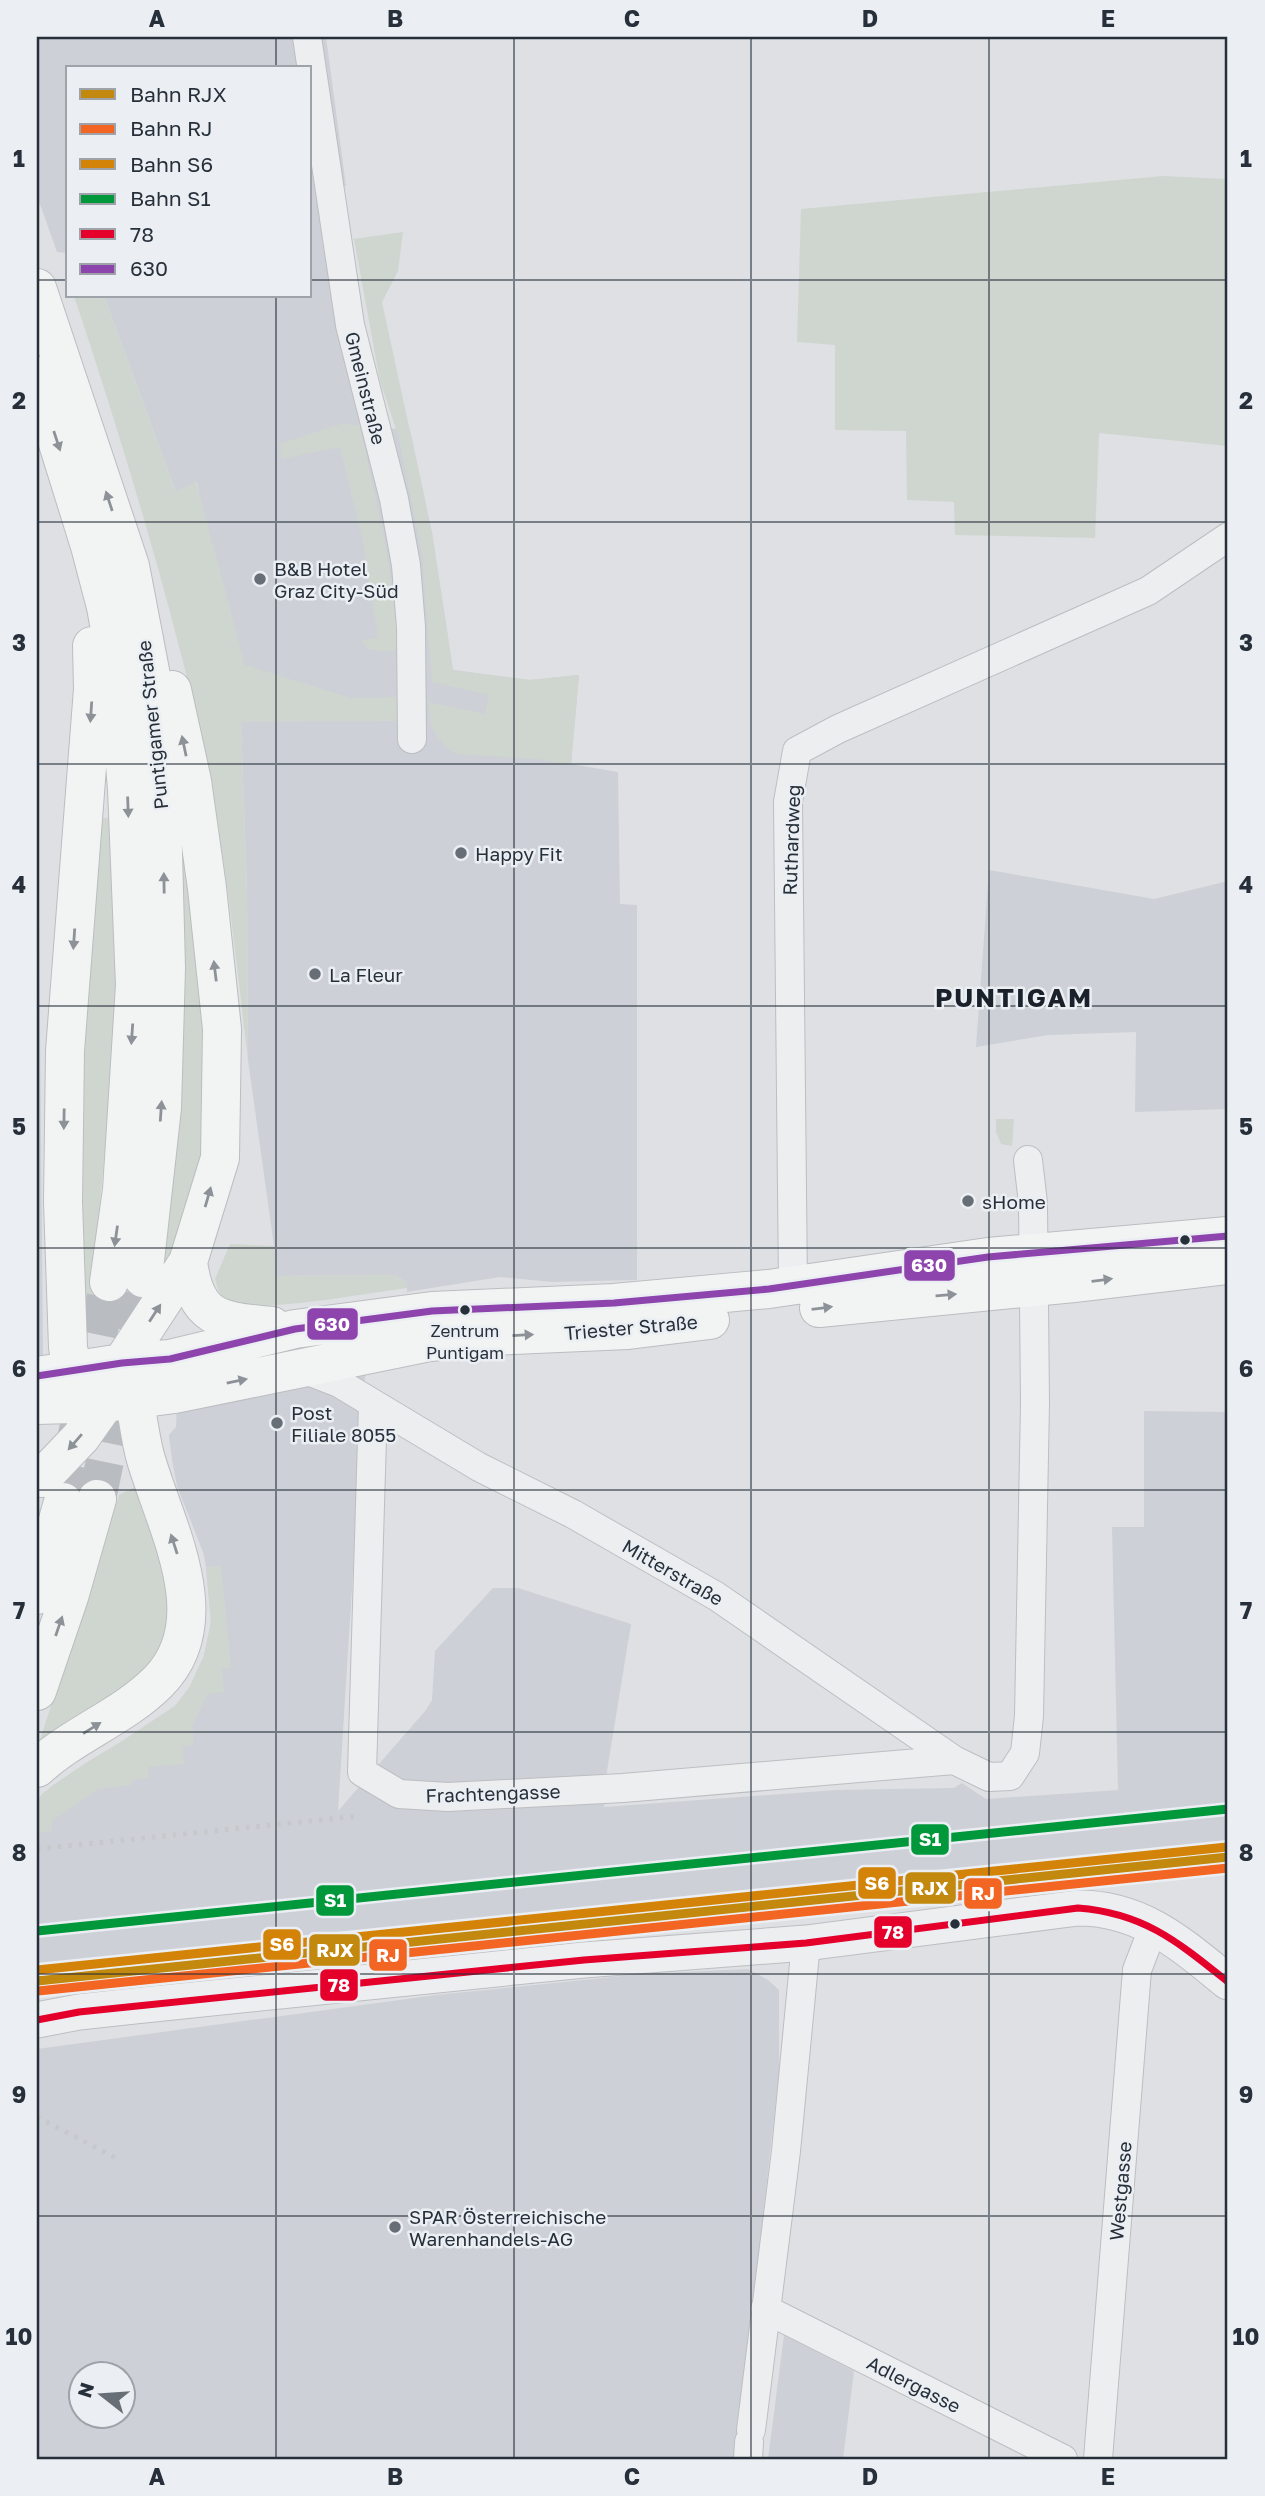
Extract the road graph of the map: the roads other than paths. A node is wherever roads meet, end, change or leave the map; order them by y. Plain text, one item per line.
1 (307, 37) edge
2 (311, 66) edge
3 (312, 70) edge
4 (37, 288) edge
5 (37, 376) edge
6 (1228, 537) edge
7 (90, 546) junction
8 (130, 566) junction
9 (412, 739) dead end
10 (1028, 1160) dead end
11 (139, 1184) junction
12 (1228, 1236) edge
13 (188, 1262) junction
14 (1228, 1265) edge
15 (1034, 1269) junction
16 (126, 1280) tunnel mouth
17 (793, 1287) junction
18 (295, 1329) junction
19 (300, 1368) junction
20 (84, 1388) edge
21 (373, 1405) junction
22 (55, 1485) edge
23 (37, 1595) edge
24 (37, 1691) edge
25 (954, 1760) junction
26 (37, 1768) edge
27 (1154, 1926) junction
28 (806, 1943) junction
29 (1228, 1982) edge
30 (37, 2020) edge
31 (765, 2309) junction
32 (749, 2444) edge
33 (1063, 2459) edge
34 (1098, 2459) edge

1 - 2 street, Gmeinstraße
3 - 9 street, Gmeinstraße
8 -> 4 main road, Puntigamer Straße
5 -> 7 main road, Puntigamer Straße
6 - 17 street, Ruthardweg
7 -> 11 main road, Puntigamer Straße
7 -> 20 main road
11 -> 8 main road, Puntigamer Straße
13 -> 8 main road
10 - 15 street
11 - 16 main road
12 - 15 main road, Triester Straße
13 - 18 main road
20 -> 13 main road
15 -> 14 main road, Triester Straße
15 - 17 main road, Triester Straße
19 -> 15 main road, Triester Straße
15 - 25 street, Mitterstraße
17 - 18 main road, Triester Straße
18 - 20 main road, Triester Straße
20 -> 19 main road, Triester Straße
19 - 21 street, Mitterstraße
20 -> 22 main road
26 -> 20 main road
21 - 25 street, Mitterstraße
21 - 25 street, Frachtengasse
22 - 23 main road
24 -> 22 main road
27 - 28 street
27 - 29 street
27 - 34 street, Westgasse
28 - 30 street
28 - 31 street
31 - 32 street
31 - 33 street, Adlergasse

